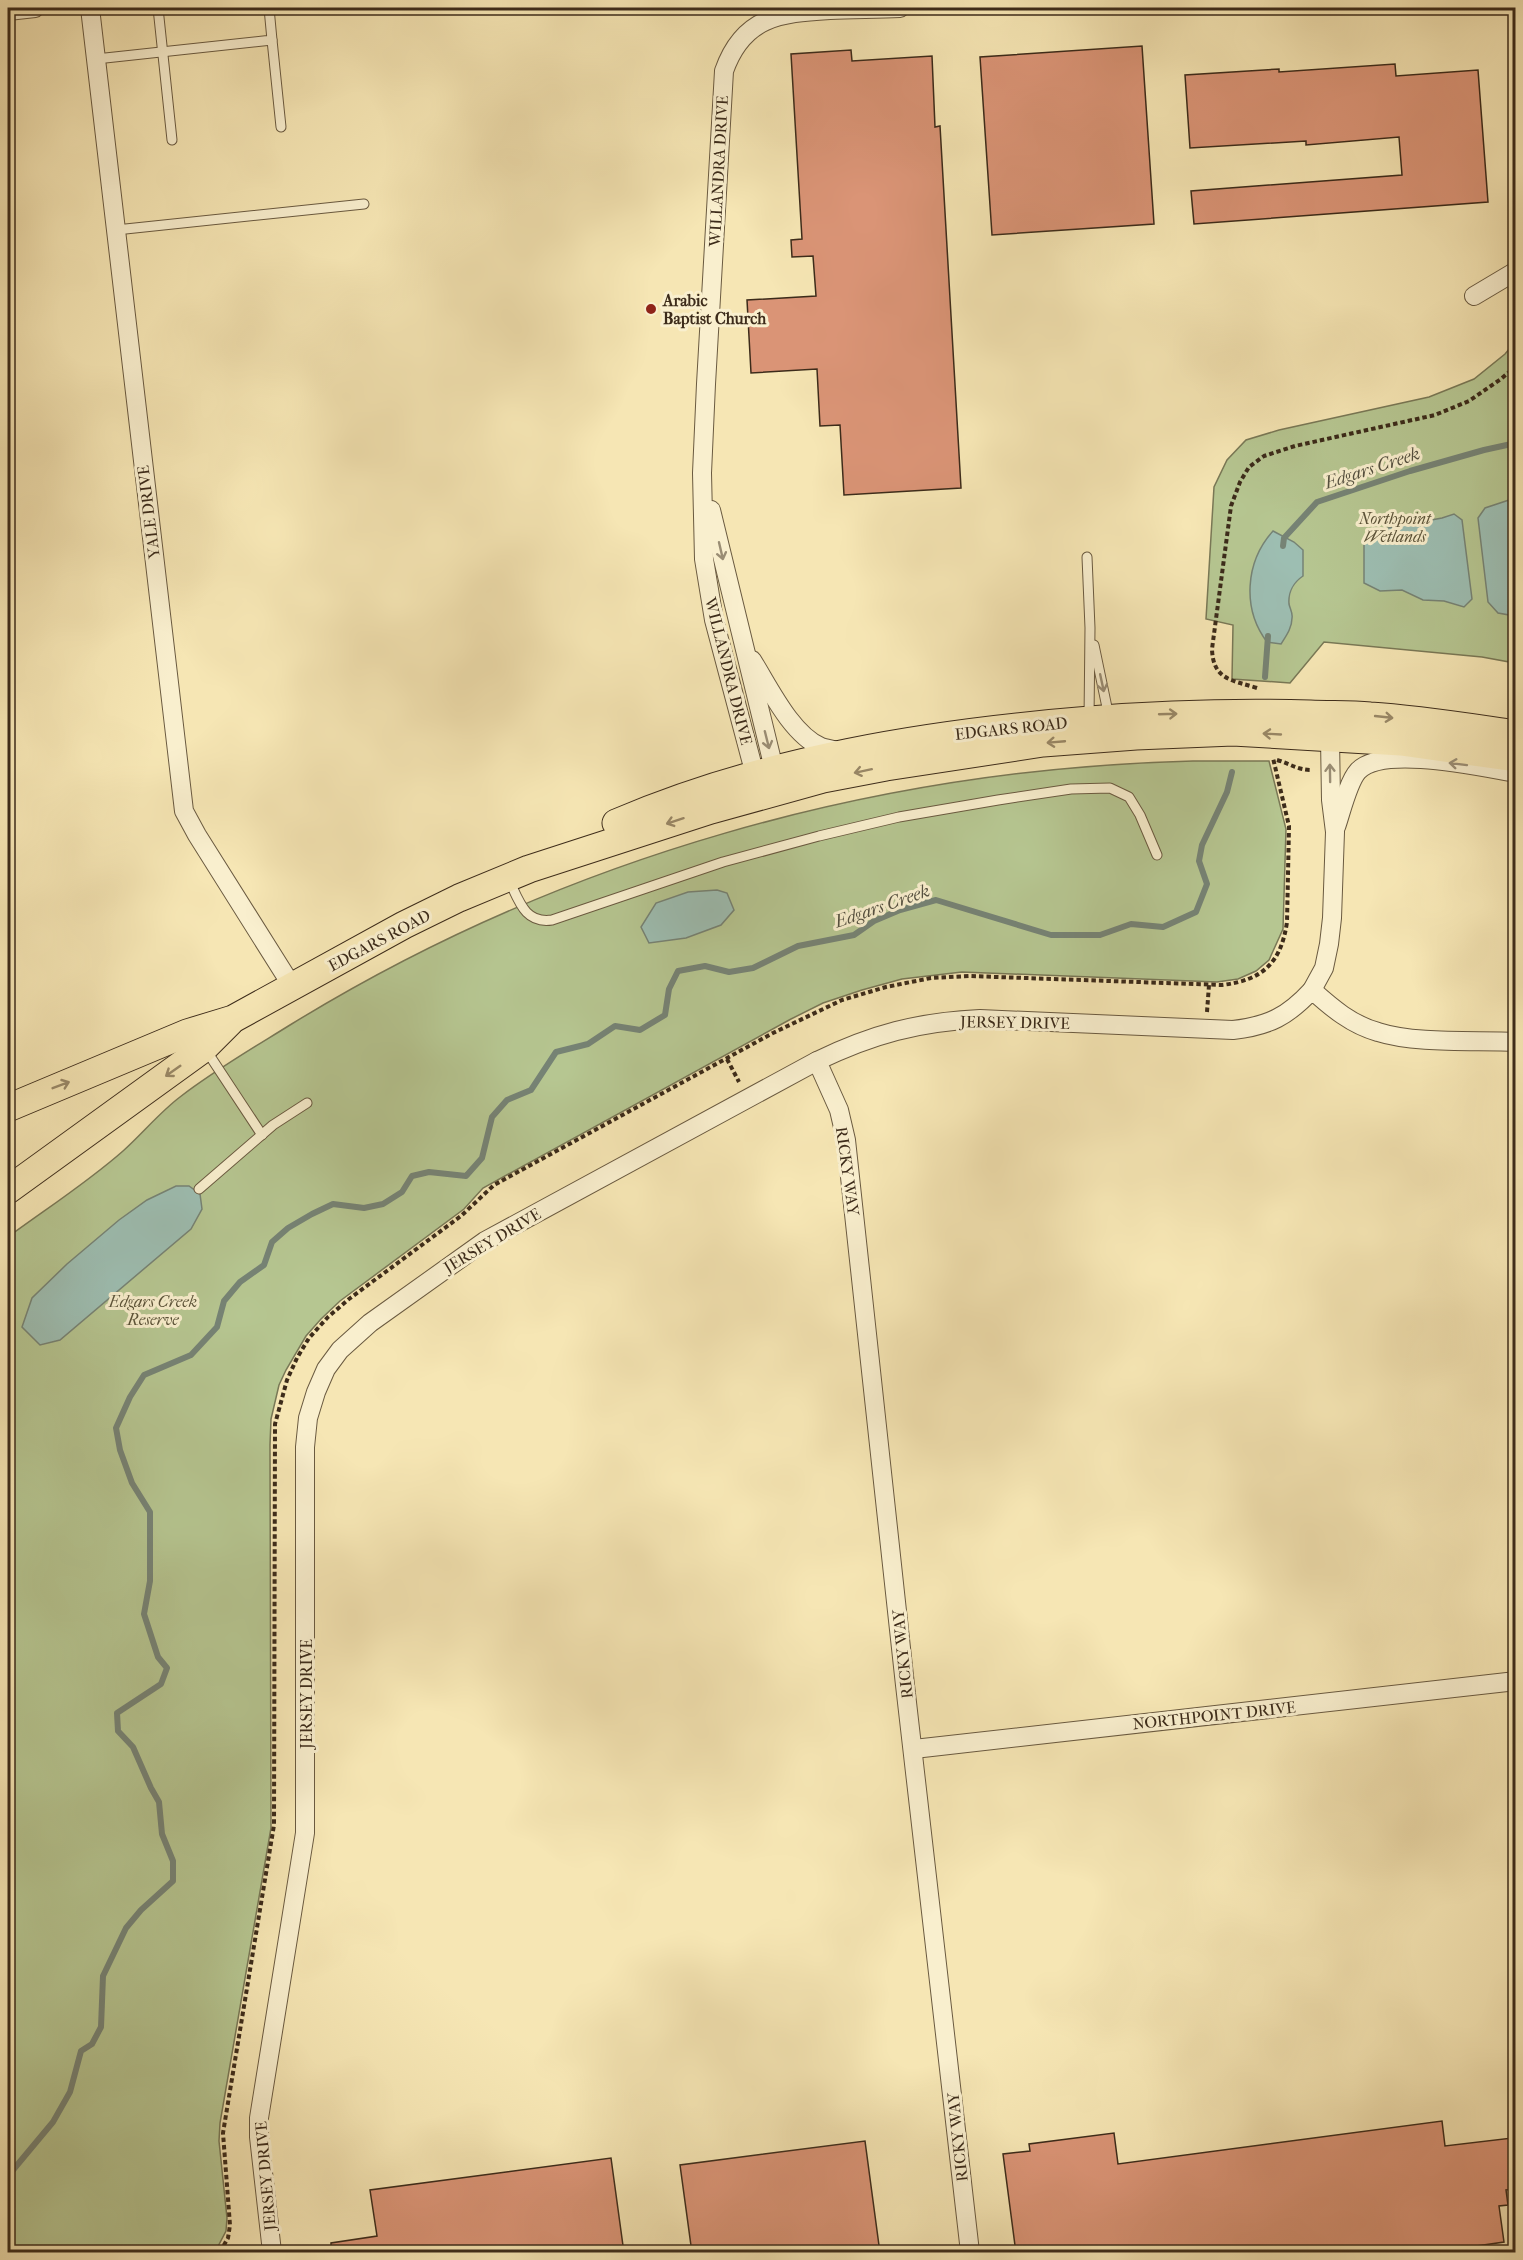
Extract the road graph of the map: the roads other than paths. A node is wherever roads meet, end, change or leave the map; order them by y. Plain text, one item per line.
1 (35, 8) edge
2 (90, 8) edge
3 (158, 8) edge
4 (269, 8) edge
5 (900, 8) edge
6 (8, 11) edge
7 (272, 40) junction
8 (162, 52) junction
9 (96, 59) junction
10 (281, 127) dead end
11 (172, 140) dead end
12 (364, 204) dead end
13 (116, 230) junction
14 (1515, 271) edge
15 (1474, 296) dead end
16 (702, 473) junction
17 (1087, 557) dead end
18 (1090, 628) junction
19 (743, 646) junction
20 (1336, 727) junction
21 (1100, 729) junction
22 (1515, 734) edge
23 (849, 753) junction
24 (1515, 758) edge
25 (1515, 773) edge
26 (768, 783) junction
27 (1335, 832) junction
28 (1157, 855) dead end
29 (518, 874) junction
30 (292, 986) junction
31 (1312, 990) junction
32 (233, 1019) junction
33 (1515, 1042) edge
34 (205, 1048) junction
35 (817, 1061) junction
36 (307, 1103) dead end
37 (8, 1108) edge
38 (262, 1135) junction
39 (199, 1189) dead end
40 (8, 1190) edge
41 (1515, 1681) edge
42 (914, 1749) junction
43 (272, 2253) edge
44 (970, 2253) edge

1 - 6 street
2 - 9 street, YALE DRIVE
3 - 8 lane
4 - 7 lane
5 - 16 street, WILLANDRA DRIVE
7 - 8 lane
7 - 10 lane
8 - 9 lane
8 - 11 lane
9 - 13 street, YALE DRIVE
12 - 13 lane
13 - 30 street, YALE DRIVE
14 - 15 street
16 -> 19 street, WILLANDRA DRIVE
16 - 26 street, WILLANDRA DRIVE
17 - 18 lane
18 -> 21 lane
18 - 21 lane
19 - 23 street
19 -> 26 street, WILLANDRA DRIVE
20 -> 21 main road, EDGARS ROAD
21 -> 20 main road, EDGARS ROAD
20 -> 22 main road, EDGARS ROAD
20 - 24 main road, EDGARS ROAD
27 -> 20 street
21 - 23 main road, EDGARS ROAD
21 -> 26 main road, EDGARS ROAD
23 - 26 main road, EDGARS ROAD
25 -> 27 street
26 - 29 main road, EDGARS ROAD
27 - 31 street, JERSEY DRIVE
28 - 29 lane
29 - 30 main road, EDGARS ROAD
30 - 32 main road, EDGARS ROAD
31 - 33 street
31 - 35 street, JERSEY DRIVE
32 - 34 main road, EDGARS ROAD
37 -> 32 main road, EDGARS ROAD
34 - 38 lane
34 -> 40 main road, EDGARS ROAD
35 - 42 street, RICKY WAY
35 - 43 street, JERSEY DRIVE
36 - 38 lane
38 - 39 lane
41 - 42 street, NORTHPOINT DRIVE
42 - 44 street, RICKY WAY

